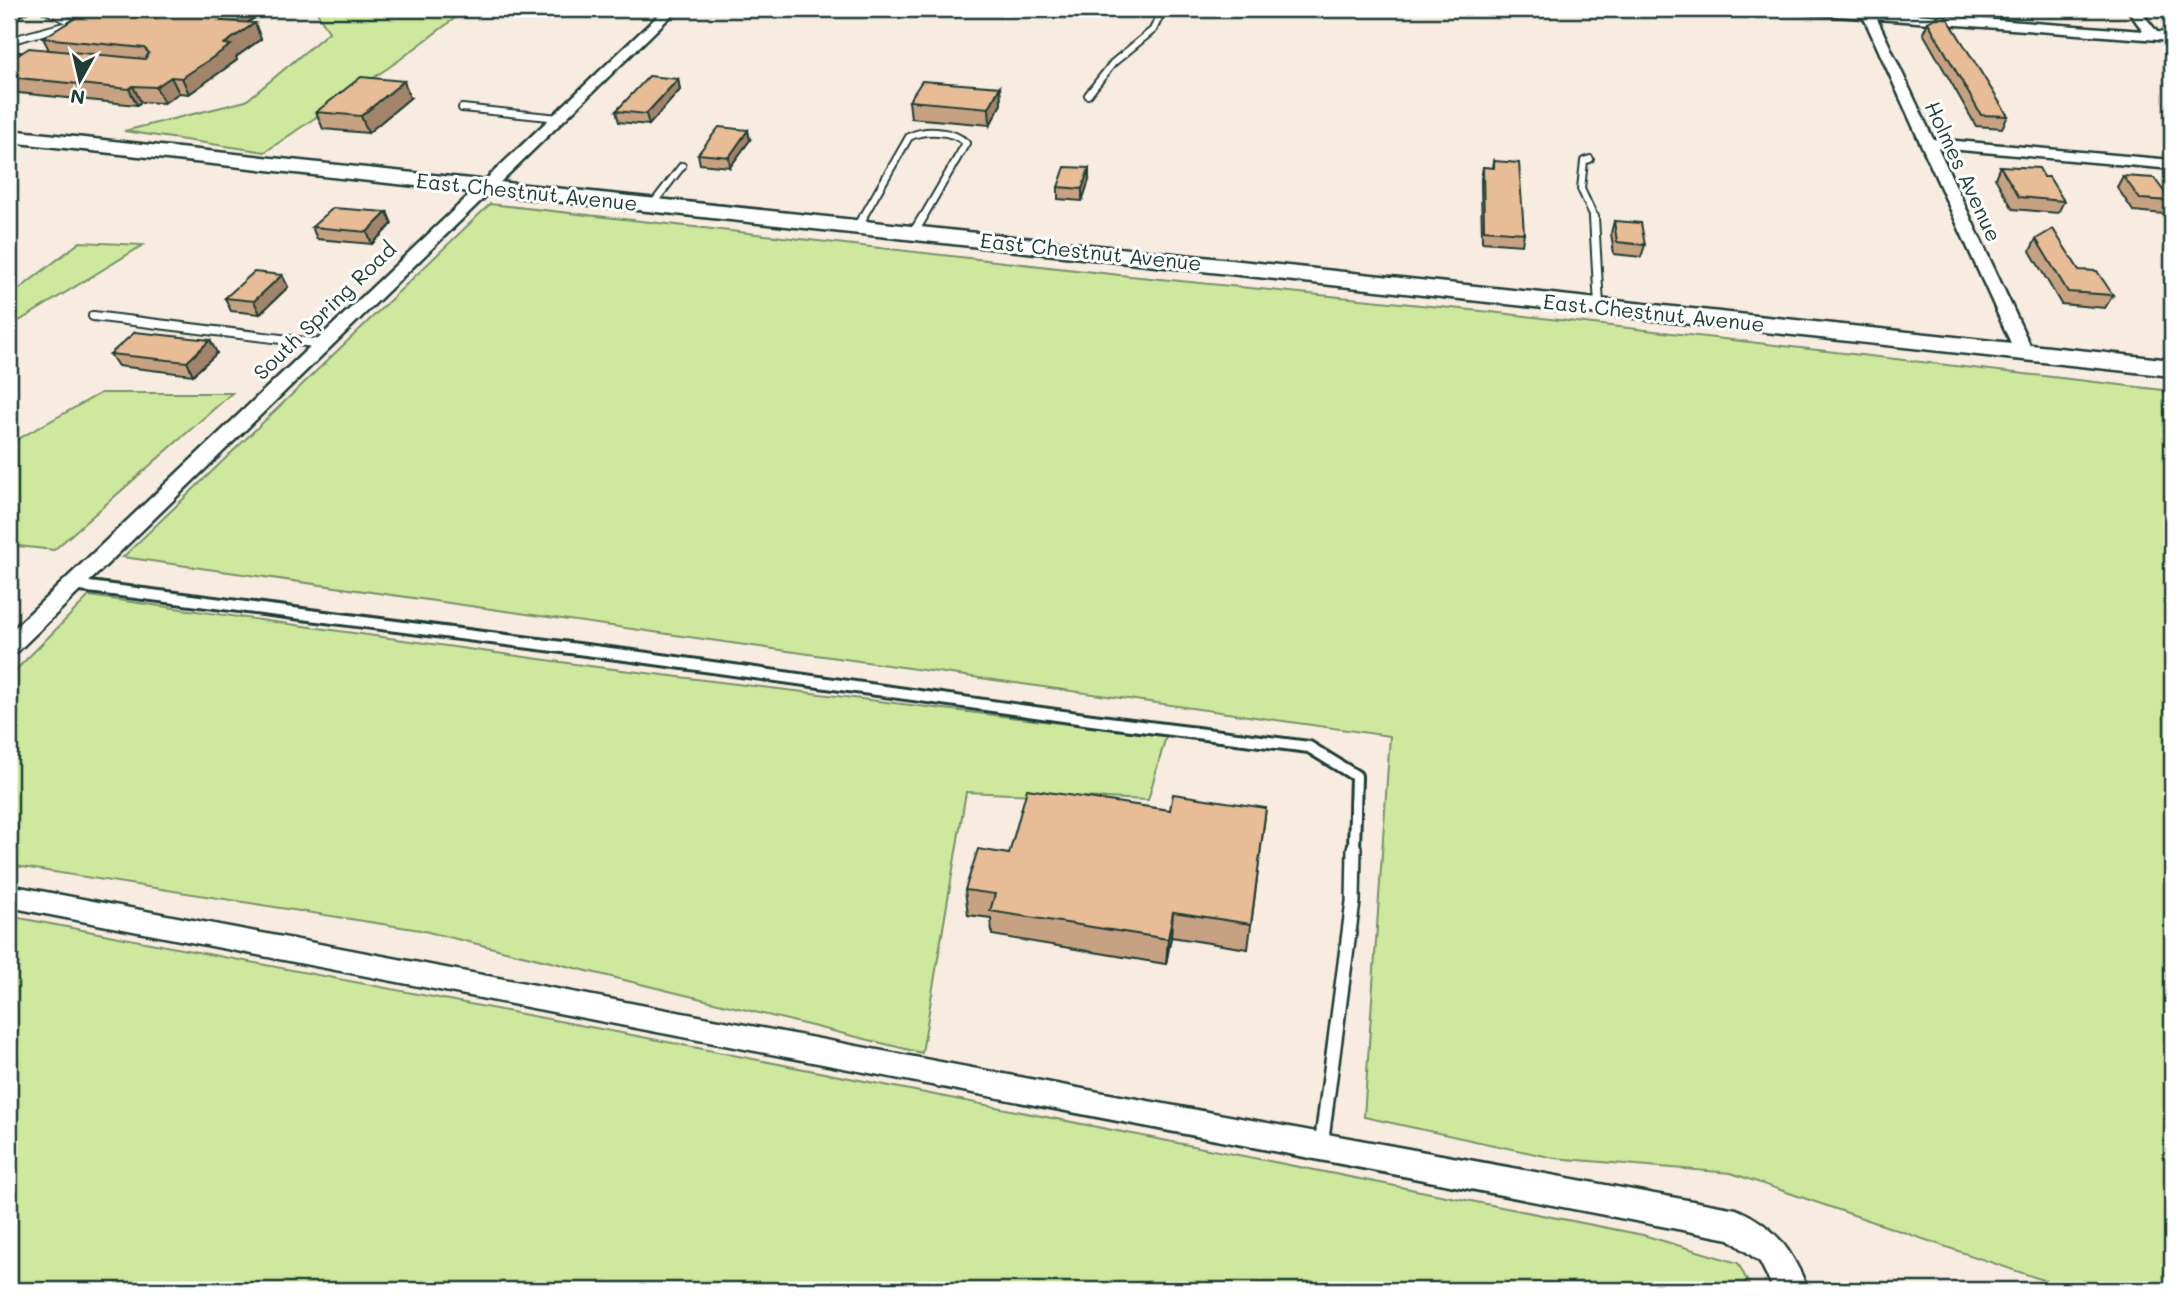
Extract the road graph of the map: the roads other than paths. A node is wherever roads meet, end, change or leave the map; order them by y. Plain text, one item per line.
1 (44, 9) edge
2 (126, 9) edge
3 (672, 9) edge
4 (1163, 9) edge
5 (1795, 9) edge
6 (2133, 9) edge
7 (1867, 11) edge
8 (111, 13) junction
9 (133, 17) edge
10 (72, 22) junction
11 (2153, 36) junction
12 (2172, 37) edge
13 (9, 41) edge
14 (9, 55) edge
15 (35, 58) edge
16 (1088, 95) dead end
17 (462, 108) dead end
18 (559, 118) junction
19 (9, 136) edge
20 (1928, 143) junction
21 (1590, 159) dead end
22 (2172, 163) edge
23 (682, 166) dead end
24 (485, 186) junction
25 (652, 205) junction
26 (858, 226) junction
27 (914, 232) junction
28 (1599, 306) junction
29 (93, 316) dead end
30 (322, 344) junction
31 (2024, 352) junction
32 (2172, 368) edge
33 (72, 585) junction
34 (9, 646) edge
35 (9, 896) edge
36 (1320, 1149) junction
37 (1791, 1290) edge

1 - 10 lane
2 - 8 lane
3 - 18 street, South Spring Road
4 - 16 lane
5 - 7 street
6 - 11 street
7 - 11 street
7 - 20 street, Holmes Avenue
8 - 9 lane
8 - 10 lane
10 - 13 lane
11 - 12 street
14 - 15 lane
17 - 18 lane
18 - 24 street, South Spring Road
19 - 24 street, East Chestnut Avenue
20 - 22 street
20 - 31 street, Holmes Avenue
21 - 28 lane
23 - 25 lane
24 - 25 street, East Chestnut Avenue
24 - 30 street, South Spring Road
25 - 26 street, East Chestnut Avenue
26 - 27 street, East Chestnut Avenue
26 - 27 lane
27 - 28 street, East Chestnut Avenue
28 - 31 street, East Chestnut Avenue
29 - 30 lane
30 - 33 street, South Spring Road
31 - 32 street, East Chestnut Avenue
33 - 34 street, South Spring Road
33 - 36 lane
35 - 36 street
36 - 37 street

